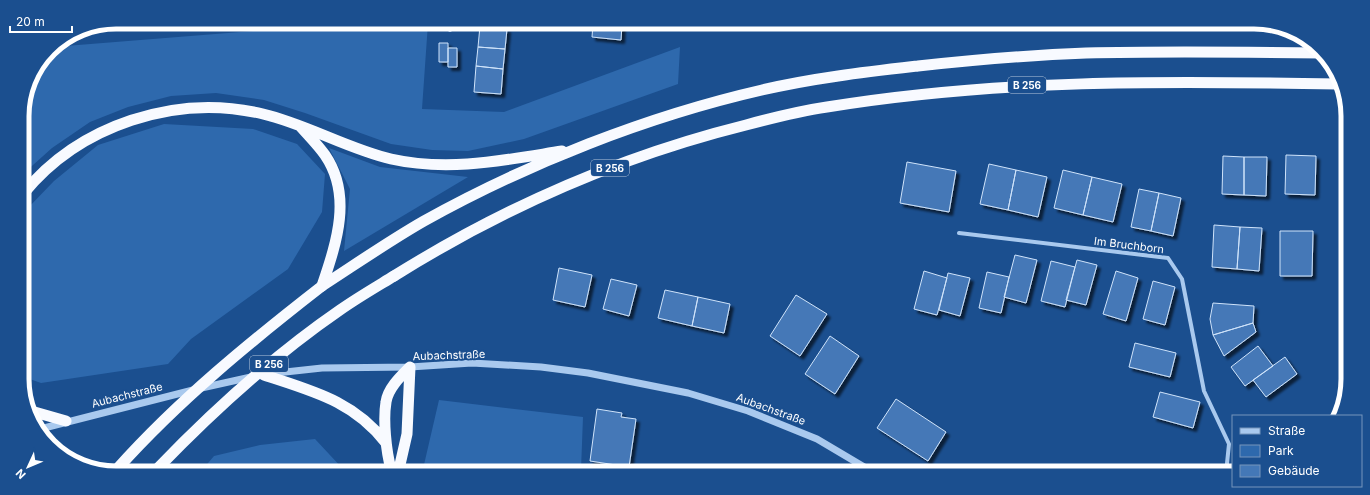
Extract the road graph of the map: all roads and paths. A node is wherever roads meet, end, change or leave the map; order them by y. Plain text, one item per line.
1 (1313, 53) edge
2 (1334, 84) edge
3 (300, 127) junction
4 (582, 148) junction
5 (29, 186) edge
6 (959, 233) dead end
7 (322, 286) junction
8 (410, 367) junction
9 (264, 375) junction
10 (36, 412) edge
11 (66, 421) junction
12 (44, 428) edge
13 (386, 443) junction
14 (120, 466) edge
15 (160, 466) edge
16 (390, 466) edge
17 (400, 466) edge
18 (863, 466) edge
19 (1227, 466) edge

1 - 4 highway, B 256
2 - 15 highway, B 256, bridge
3 - 4 highway
3 - 5 highway
3 - 7 highway
4 - 7 highway, B 256
6 - 19 street, Im Bruchborn
7 - 14 highway, B 256, bridge
8 - 9 street, Aubachstraße
8 - 13 highway
8 - 17 highway
8 - 18 street, Aubachstraße
9 - 11 street, Aubachstraße
9 - 13 highway
10 - 11 highway
11 - 12 street, Aubachstraße
13 - 16 highway

